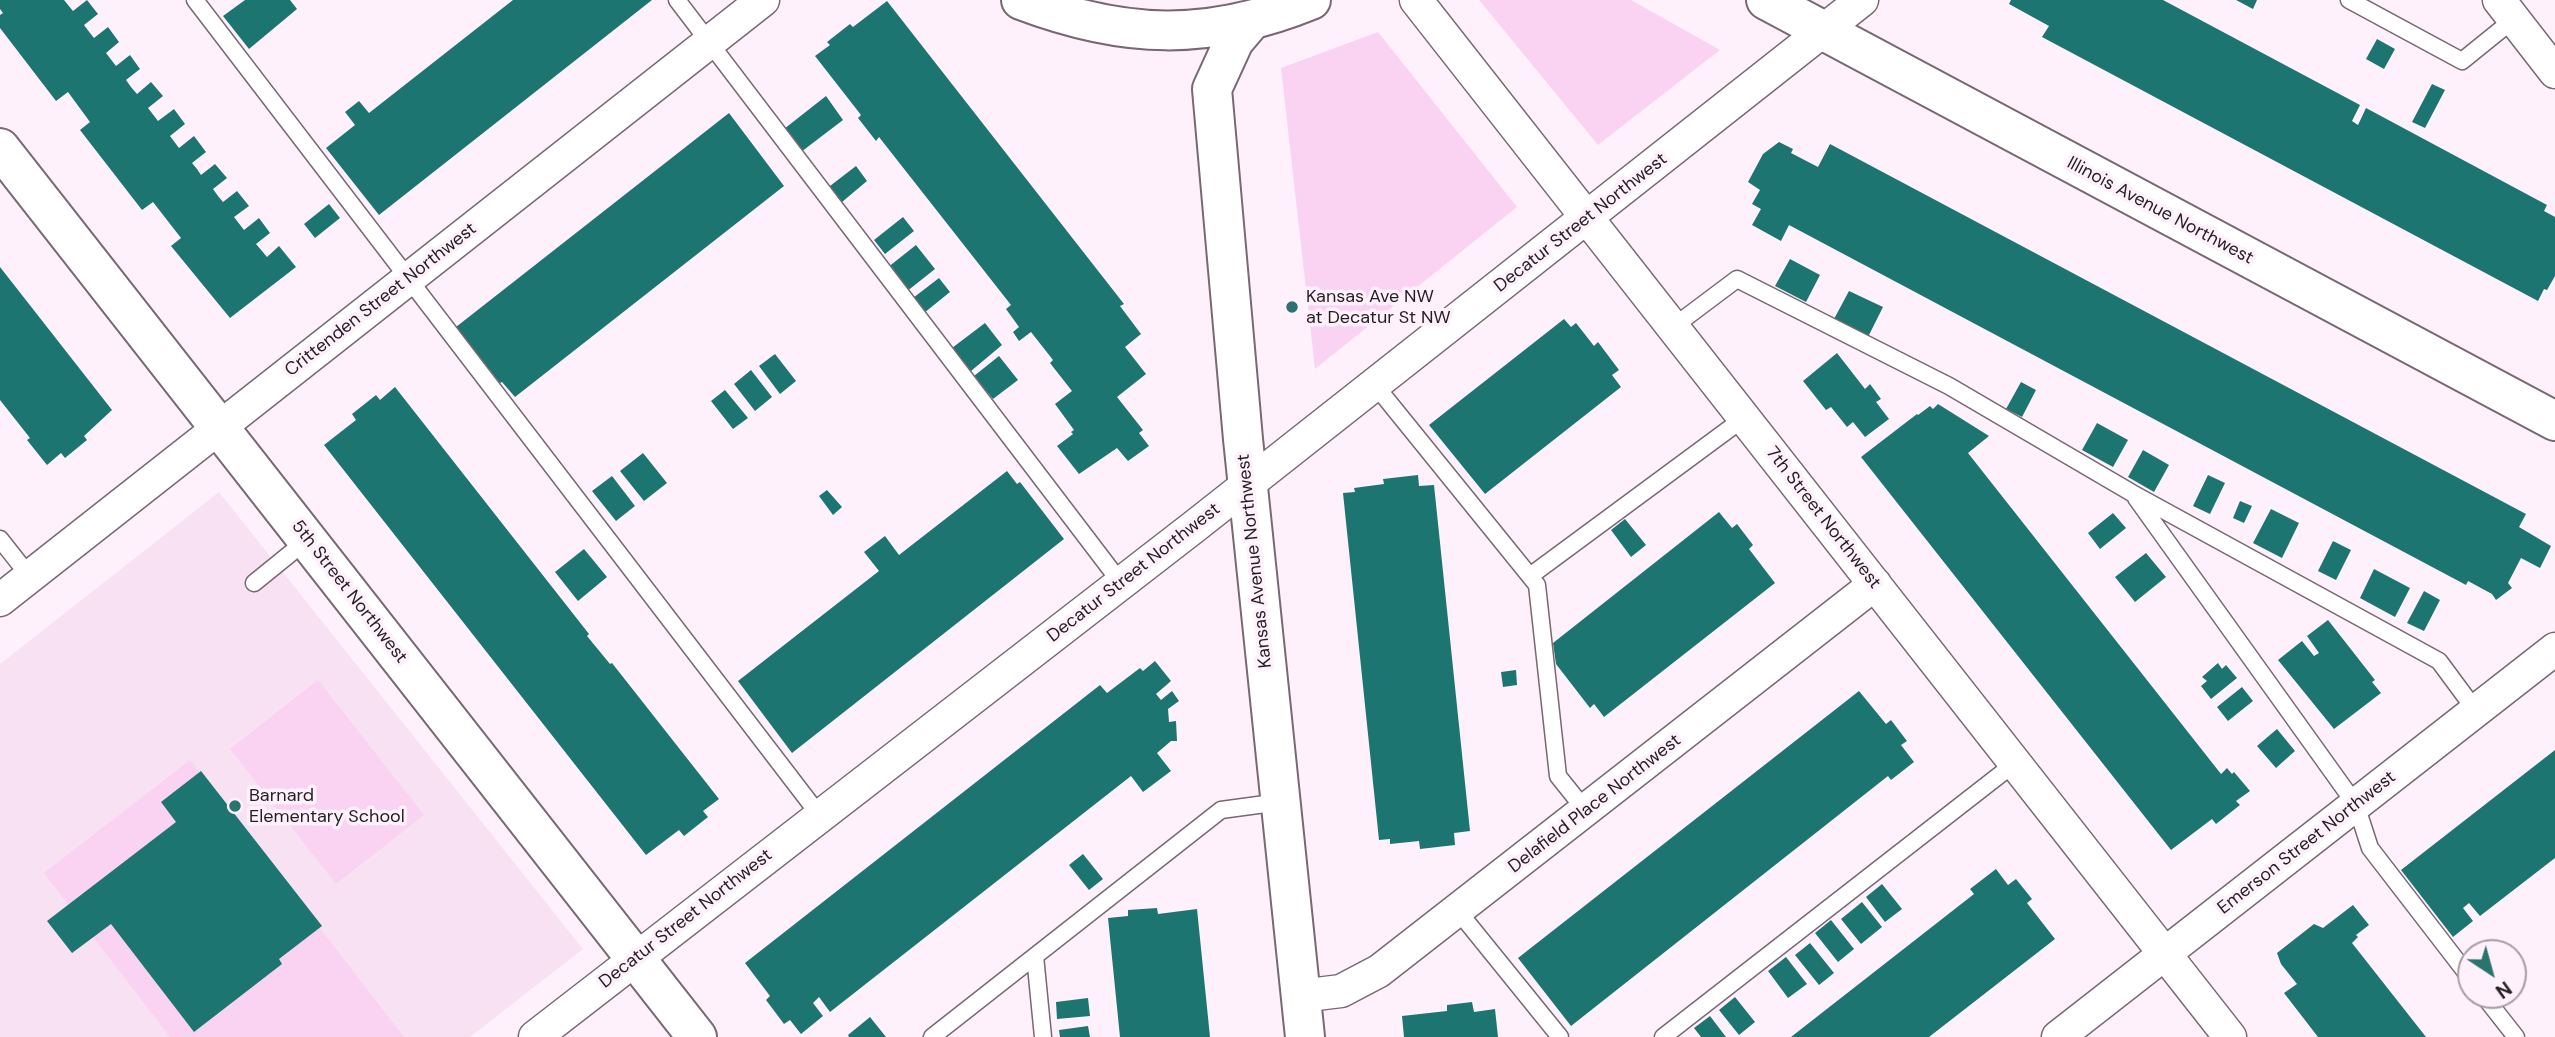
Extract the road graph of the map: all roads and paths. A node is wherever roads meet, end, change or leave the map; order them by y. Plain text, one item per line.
1 (677, 0) edge
2 (763, 0) edge
3 (1021, 0) edge
4 (1311, 0) edge
5 (1416, 0) edge
6 (1766, 0) edge
7 (1862, 0) edge
8 (2349, 0) edge
9 (204, 3) edge
10 (2507, 10) edge
11 (1251, 21) junction
12 (1161, 31) junction
13 (1825, 32) junction
14 (709, 42) junction
15 (2551, 60) edge
16 (1213, 84) junction
17 (0, 148) edge
18 (1587, 218) junction
19 (409, 279) junction
20 (1673, 327) junction
21 (1376, 384) junction
22 (1744, 418) junction
23 (2555, 421) edge
24 (219, 428) junction
25 (1247, 485) junction
26 (2132, 493) junction
27 (0, 539) edge
28 (307, 540) junction
29 (1530, 576) junction
30 (30, 577) junction
31 (254, 583) dead end
32 (1121, 583) junction
33 (1875, 584) junction
34 (0, 600) edge
35 (2555, 649) edge
36 (2476, 711) junction
37 (2015, 763) junction
38 (1280, 802) junction
39 (2356, 805) junction
40 (1586, 811) junction
41 (820, 816) junction
42 (1458, 911) junction
43 (2165, 954) junction
44 (1035, 956) junction
45 (635, 958) junction
46 (2457, 961) edge
47 (1300, 996) junction
48 (2494, 1009) edge
49 (535, 1037) edge
50 (697, 1037) edge
51 (932, 1037) edge
52 (1044, 1037) edge
53 (1304, 1037) edge
54 (1560, 1037) edge
55 (1663, 1037) edge
56 (2058, 1037) edge
57 (2230, 1037) edge
58 (2516, 1037) edge

1 - 14 lane
2 - 14 street, Crittenden Street Northwest
3 - 12 street
4 - 11 street
5 - 18 street, 7th Street Northwest
6 - 13 street, Illinois Avenue Northwest
7 - 13 street, Decatur Street Northwest
8 - 10 lane
9 - 19 lane
10 - 15 street
11 - 12 street
11 - 16 street
12 - 16 street
13 - 18 street, Decatur Street Northwest
13 - 23 street, Illinois Avenue Northwest
14 - 19 street, Crittenden Street Northwest
14 - 32 lane
16 - 25 street, Kansas Avenue Northwest
17 - 24 street, 5th Street Northwest
18 - 20 street, 7th Street Northwest
18 - 21 street, Decatur Street Northwest
19 - 24 street, Crittenden Street Northwest
19 - 41 lane
20 - 22 street, 7th Street Northwest
20 - 26 lane
21 - 25 street, Decatur Street Northwest
21 - 29 lane
22 - 29 lane
22 - 33 street, 7th Street Northwest
24 - 28 street, 5th Street Northwest
24 - 30 street, Crittenden Street Northwest
25 - 32 street, Decatur Street Northwest
25 - 38 street, Kansas Avenue Northwest
26 - 36 lane
26 - 39 lane
27 - 30 lane
28 - 31 lane
28 - 45 street, 5th Street Northwest
29 - 40 lane
30 - 34 street, Crittenden Street Northwest
32 - 41 street, Decatur Street Northwest
33 - 37 street, 7th Street Northwest
33 - 40 street, Delafield Place Northwest
35 - 36 street, Emerson Street Northwest
36 - 39 street, Emerson Street Northwest
37 - 43 street, 7th Street Northwest
37 - 55 lane
38 - 44 lane
38 - 47 street, Kansas Avenue Northwest
39 - 43 street, Emerson Street Northwest
39 - 46 lane
40 - 42 street, Delafield Place Northwest
41 - 45 street, Decatur Street Northwest
42 - 47 street, Delafield Place Northwest
42 - 54 lane
43 - 56 street, Emerson Street Northwest
43 - 57 street, 7th Street Northwest
44 - 51 lane
44 - 52 lane
45 - 49 street, Decatur Street Northwest
45 - 50 street, 5th Street Northwest
47 - 53 street, Kansas Avenue Northwest
48 - 58 lane

